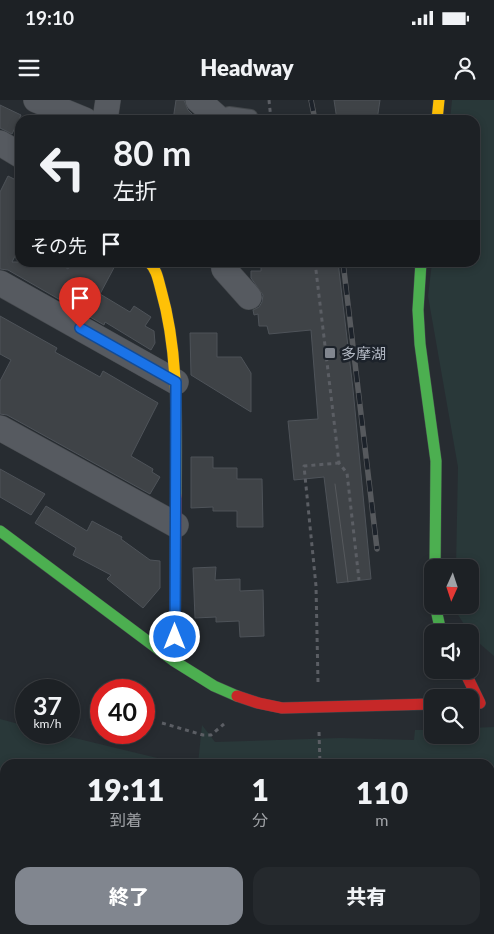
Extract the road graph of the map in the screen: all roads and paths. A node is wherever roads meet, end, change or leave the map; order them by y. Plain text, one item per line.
1 (36, 100) edge
2 (108, 100) edge
3 (198, 100) edge
4 (269, 100) edge
5 (439, 100) edge
6 (73, 115) edge
7 (106, 115) edge
8 (213, 115) edge
9 (226, 115) edge
10 (240, 115) edge
11 (270, 115) edge
12 (438, 115) edge
13 (153, 267) edge
14 (224, 267) edge
15 (316, 267) edge
16 (422, 267) edge
17 (0, 283) edge
18 (249, 297) dead end
19 (176, 382) junction
20 (0, 428) edge
21 (339, 463) junction
22 (176, 524) junction
23 (0, 531) edge
24 (435, 559) edge
25 (359, 580) dead end
26 (175, 637) dead end
27 (318, 690) dead end
28 (494, 702) edge
29 (479, 703) edge
30 (424, 704) edge
31 (162, 723) dead end
32 (224, 724) dead end
33 (319, 739) dead end
34 (320, 759) edge

1 - 6 street
2 - 7 street
3 - 8 street
4 - 11 path
5 - 12 street
9 - 10 lane
13 - 19 street
14 - 18 street
15 - 21 path
16 - 24 street
17 - 19 street
19 - 22 street
20 - 22 street
21 - 25 path
21 - 27 path
22 - 26 street
23 - 30 street
28 - 29 street
31 - 32 path
33 - 34 path

